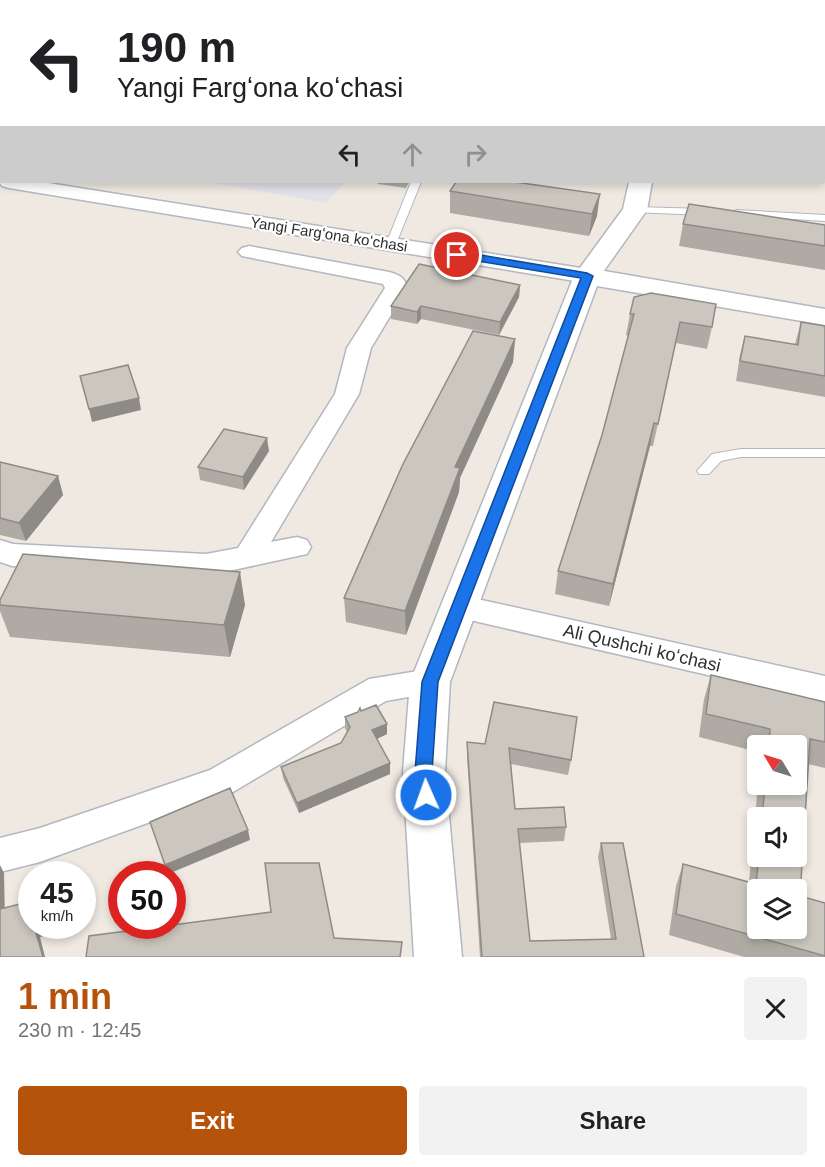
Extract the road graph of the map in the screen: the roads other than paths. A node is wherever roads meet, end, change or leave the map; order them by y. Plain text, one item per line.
1 (17, 183) edge
2 (416, 183) edge
3 (640, 183) edge
4 (0, 199) edge
5 (635, 210) junction
6 (825, 218) edge
7 (391, 244) junction
8 (249, 252) dead end
9 (587, 276) junction
10 (825, 317) edge
11 (825, 453) edge
12 (704, 471) dead end
13 (297, 547) dead end
14 (0, 551) edge
15 (247, 557) junction
16 (459, 607) junction
17 (430, 682) junction
18 (825, 689) edge
19 (0, 855) edge
20 (438, 957) edge

1 - 4 street
1 - 7 street, Yangi Fargʻona koʻchasi
2 - 7 lane
3 - 5 main road
5 - 6 lane
5 - 9 main road
7 - 9 street, Yangi Fargʻona koʻchasi
8 - 15 street
9 - 10 main road, Yangi Fargʻona koʻchasi
9 - 16 main road
11 - 12 lane
13 - 15 street
14 - 15 street
16 - 17 main road
16 - 18 street, Ali Qushchi koʻchasi
17 - 19 street
17 - 20 main road

